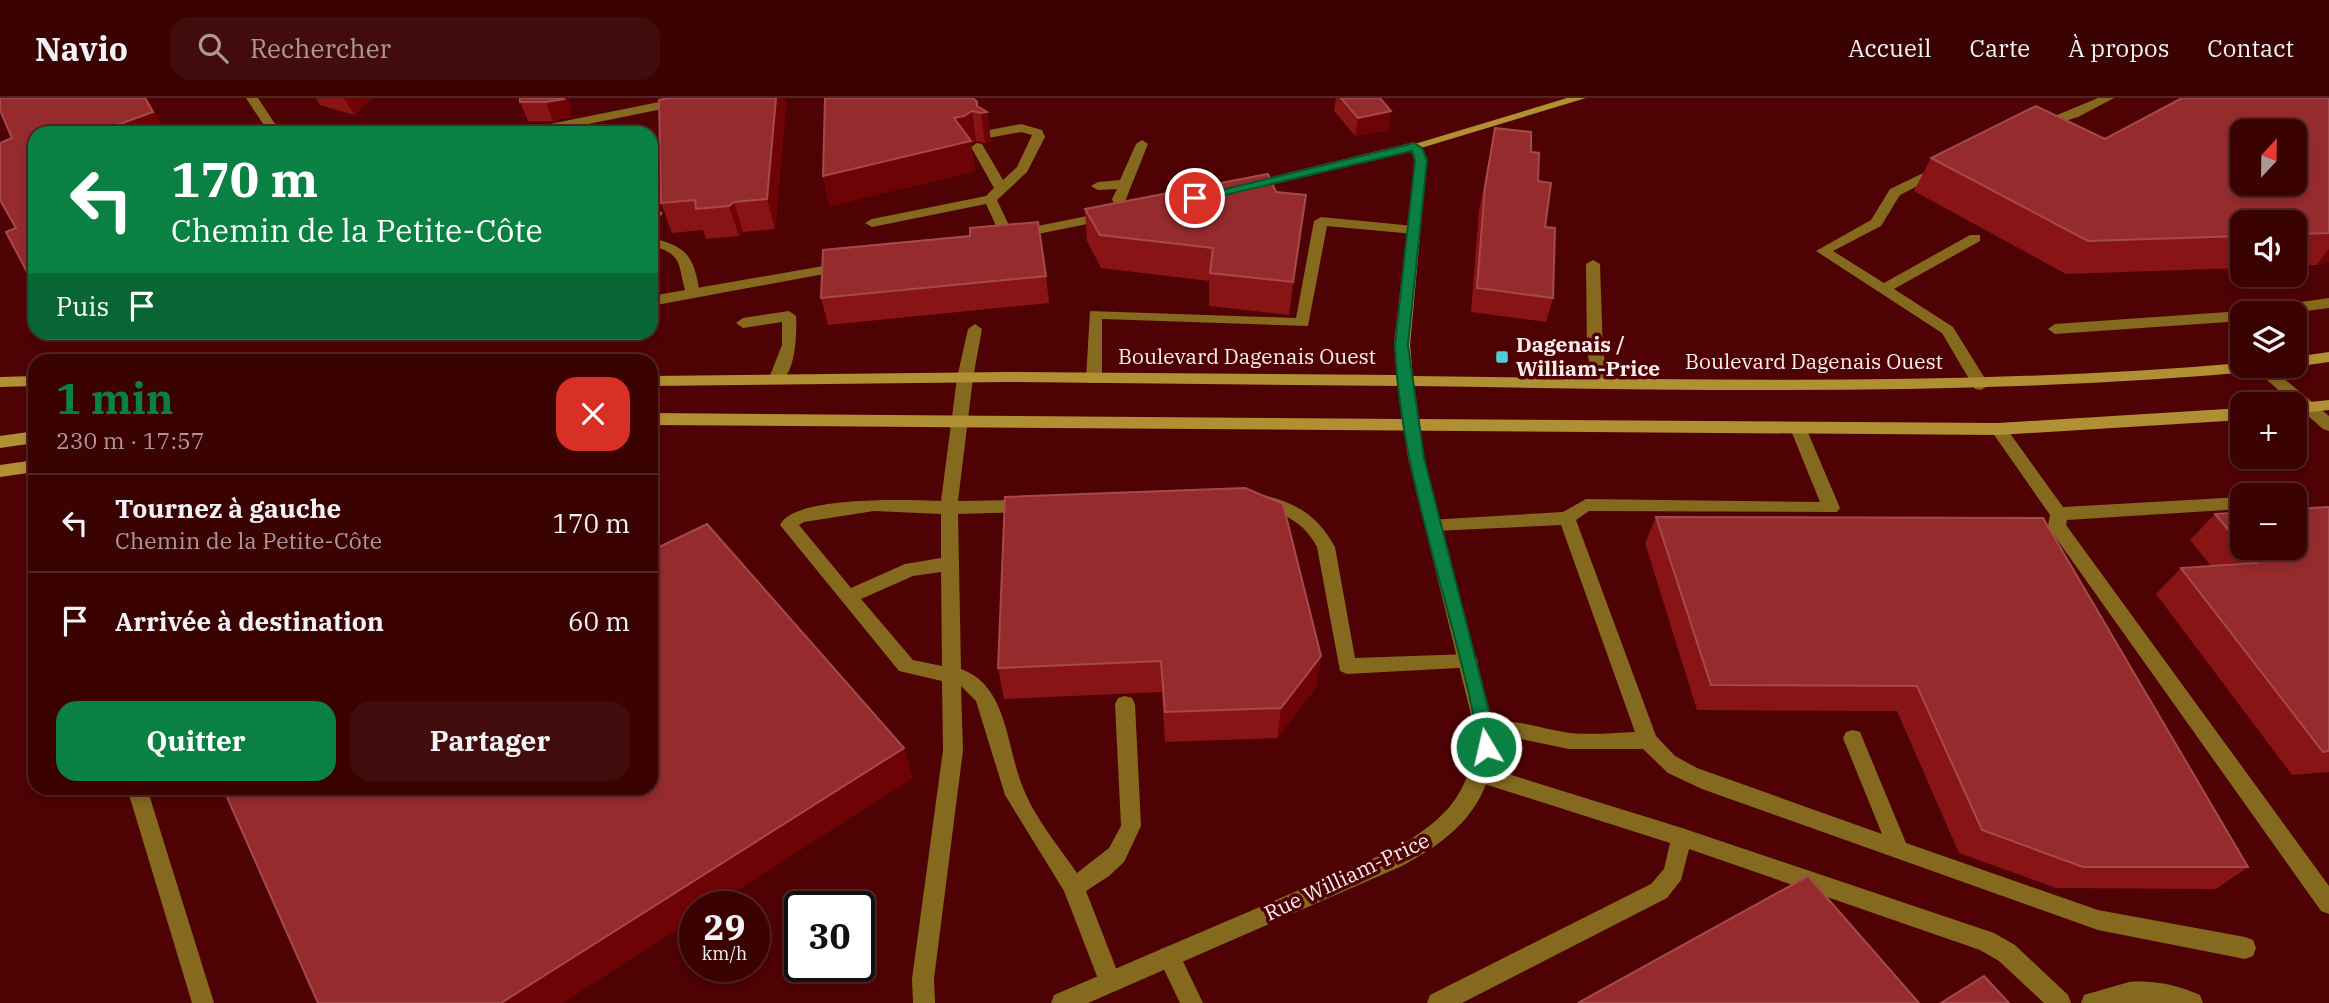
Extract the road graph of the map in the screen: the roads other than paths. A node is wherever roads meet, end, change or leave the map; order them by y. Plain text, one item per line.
1 (252, 98) edge
2 (697, 98) edge
3 (1580, 98) edge
4 (2108, 98) edge
5 (270, 126) edge
6 (560, 126) edge
7 (2025, 129) edge
8 (988, 134) dead end
9 (1142, 144) dead end
10 (1414, 146) junction
11 (977, 147) dead end
12 (1954, 162) edge
13 (1125, 184) junction
14 (1098, 186) dead end
15 (1240, 188) edge
16 (1002, 189) junction
17 (990, 199) junction
18 (872, 223) dead end
19 (1414, 230) junction
20 (1975, 238) dead end
21 (658, 244) edge
22 (863, 263) edge
23 (1593, 264) dead end
24 (1884, 289) junction
25 (693, 293) junction
26 (658, 300) edge
27 (2329, 303) edge
28 (2307, 306) edge
29 (2230, 317) edge
30 (743, 323) dead end
31 (2055, 329) dead end
32 (975, 330) dead end
33 (2329, 357) edge
34 (2307, 360) edge
35 (2230, 369) edge
36 (777, 378) junction
37 (965, 378) junction
38 (2272, 378) edge
39 (1094, 379) junction
40 (28, 381) edge
41 (658, 381) edge
42 (1405, 381) junction
43 (0, 382) edge
44 (1602, 383) junction
45 (1981, 385) junction
46 (2286, 392) edge
47 (2329, 405) edge
48 (2307, 407) edge
49 (2307, 412) edge
50 (2230, 415) edge
51 (658, 419) edge
52 (959, 421) junction
53 (1411, 424) junction
54 (2329, 425) edge
55 (1798, 428) junction
56 (1998, 429) junction
57 (28, 438) edge
58 (0, 442) edge
59 (28, 467) edge
60 (0, 471) edge
61 (1244, 500) edge
62 (2230, 504) edge
63 (1043, 505) edge
64 (949, 508) junction
65 (2059, 514) junction
66 (1567, 518) junction
67 (1434, 525) junction
68 (950, 564) junction
69 (848, 597) junction
70 (1469, 662) junction
71 (951, 675) junction
72 (1125, 704) dead end
73 (1485, 731) junction
74 (1853, 738) dead end
75 (1648, 740) junction
76 (1479, 774) junction
77 (139, 795) edge
78 (1682, 837) junction
79 (1898, 849) junction
80 (1073, 886) junction
81 (2329, 904) edge
82 (2245, 948) dead end
83 (1169, 957) junction
84 (1110, 981) junction
85 (203, 1003) edge
86 (924, 1003) edge
87 (1062, 1003) edge
88 (1192, 1003) edge
89 (1438, 1003) edge
90 (2060, 1003) edge
91 (2092, 1003) edge
92 (2192, 1003) edge

1 - 5 street
2 - 6 street
3 - 10 main road
4 - 7 street
8 - 16 street
9 - 13 street
10 - 15 street
10 - 19 main road, Rue William-Price
11 - 16 street
12 - 24 street
13 - 14 street
13 - 17 street
16 - 17 street
17 - 18 street
19 - 39 street
19 - 42 main road, Rue William-Price
20 - 24 street
21 - 25 street
22 - 25 street
23 - 44 street
24 - 45 street
25 - 26 street
27 - 28 street
29 - 31 street
30 - 36 street
32 - 37 street
33 - 34 main road
35 - 45 main road, Boulevard Dagenais Ouest
36 - 37 main road, Boulevard Dagenais Ouest
36 - 41 main road, Boulevard Dagenais Ouest
37 - 39 main road, Boulevard Dagenais Ouest
37 - 52 street
38 - 46 street
39 - 42 main road, Boulevard Dagenais Ouest
40 - 43 main road
42 - 44 main road, Boulevard Dagenais Ouest
42 - 53 main road, Rue William-Price
44 - 45 main road, Boulevard Dagenais Ouest
47 - 48 main road
49 - 54 street
50 - 56 main road
51 - 52 main road
52 - 53 main road
52 - 64 street
53 - 55 main road
53 - 67 street, Rue William-Price
55 - 56 main road
55 - 66 street
56 - 65 street
57 - 58 main road
59 - 60 main road
61 - 70 street
62 - 65 street
63 - 64 street
64 - 68 street
64 - 69 street
65 - 81 street
66 - 67 street
66 - 75 street
67 - 70 street, Rue William-Price
68 - 69 street
68 - 71 street
69 - 71 street
70 - 73 street, Rue William-Price
71 - 80 street
71 - 86 street
72 - 80 street
73 - 75 street
73 - 76 street, Rue William-Price
74 - 79 street
75 - 79 street
76 - 78 street
76 - 83 street, Rue William-Price
77 - 85 street
78 - 89 street
78 - 90 street
79 - 82 street
80 - 84 street
83 - 84 street, Rue William-Price
83 - 88 street
84 - 87 street, Rue William-Price
91 - 92 street

